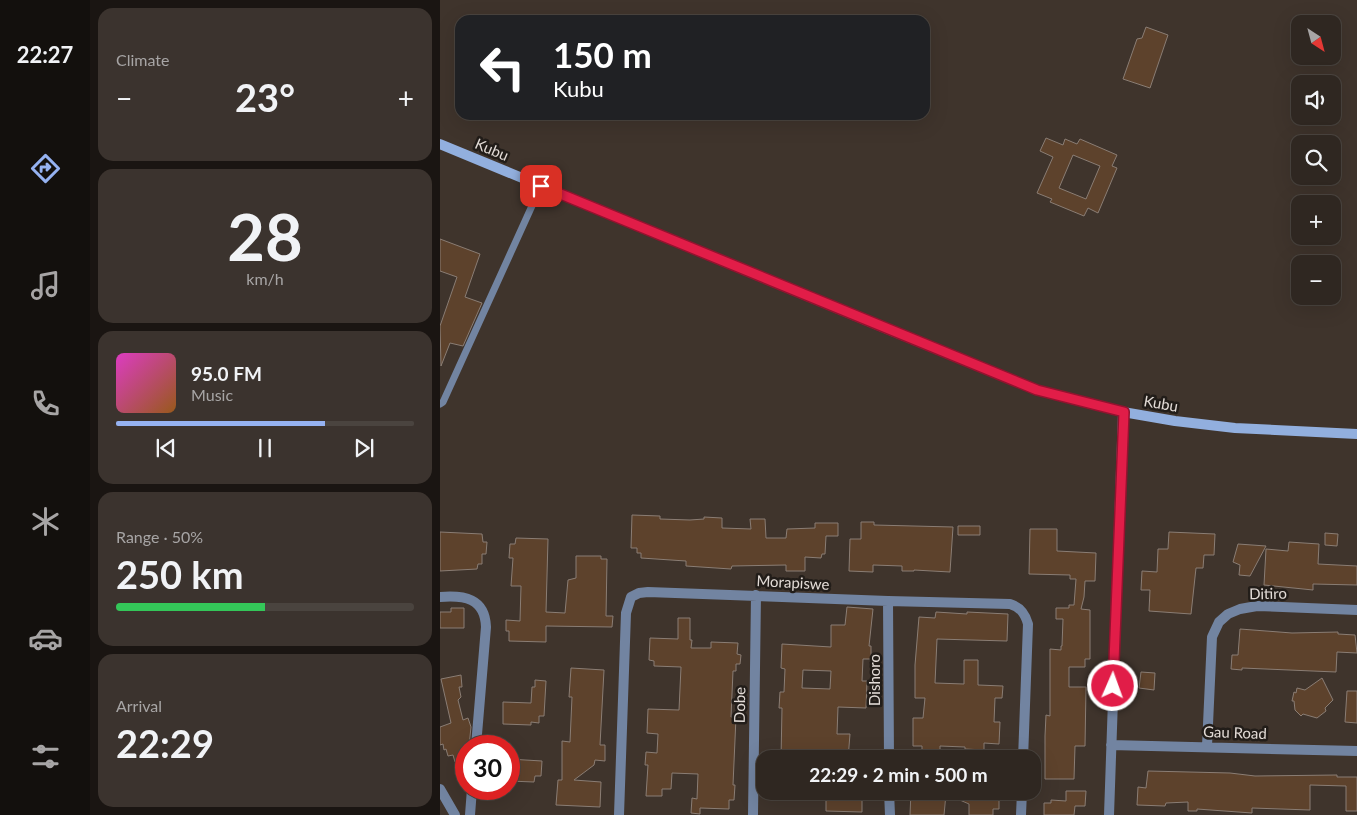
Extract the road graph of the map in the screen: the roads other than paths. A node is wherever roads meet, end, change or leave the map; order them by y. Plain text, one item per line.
1 (440, 144) edge
2 (541, 186) junction
3 (441, 403) edge
4 (1124, 412) junction
5 (1357, 434) edge
6 (756, 595) junction
7 (440, 597) edge
8 (888, 601) junction
9 (1357, 610) edge
10 (477, 735) edge
11 (1111, 745) junction
12 (1207, 746) junction
13 (889, 750) edge
14 (1023, 750) edge
15 (1357, 751) edge
16 (440, 789) edge
17 (471, 800) edge
18 (889, 800) edge
19 (1022, 800) edge
20 (455, 815) edge
21 (470, 815) edge
22 (620, 815) edge
23 (753, 815) edge
24 (890, 815) edge
25 (1021, 815) edge
26 (1109, 815) edge

1 - 2 main road, Kubu
2 - 3 lane
2 - 4 main road, Kubu
4 - 5 main road, Kubu
4 - 11 street
6 - 8 street, Morapiswe
6 - 22 street, Morapiswe
6 - 23 street, Dobe
7 - 10 street
8 - 13 street, Dishoro
8 - 14 street, Morapiswe
9 - 12 street, Ditiro
11 - 12 street, Gau Road
11 - 26 street
12 - 15 street, Gau Road
16 - 20 street
17 - 21 street
18 - 24 street
19 - 25 street

